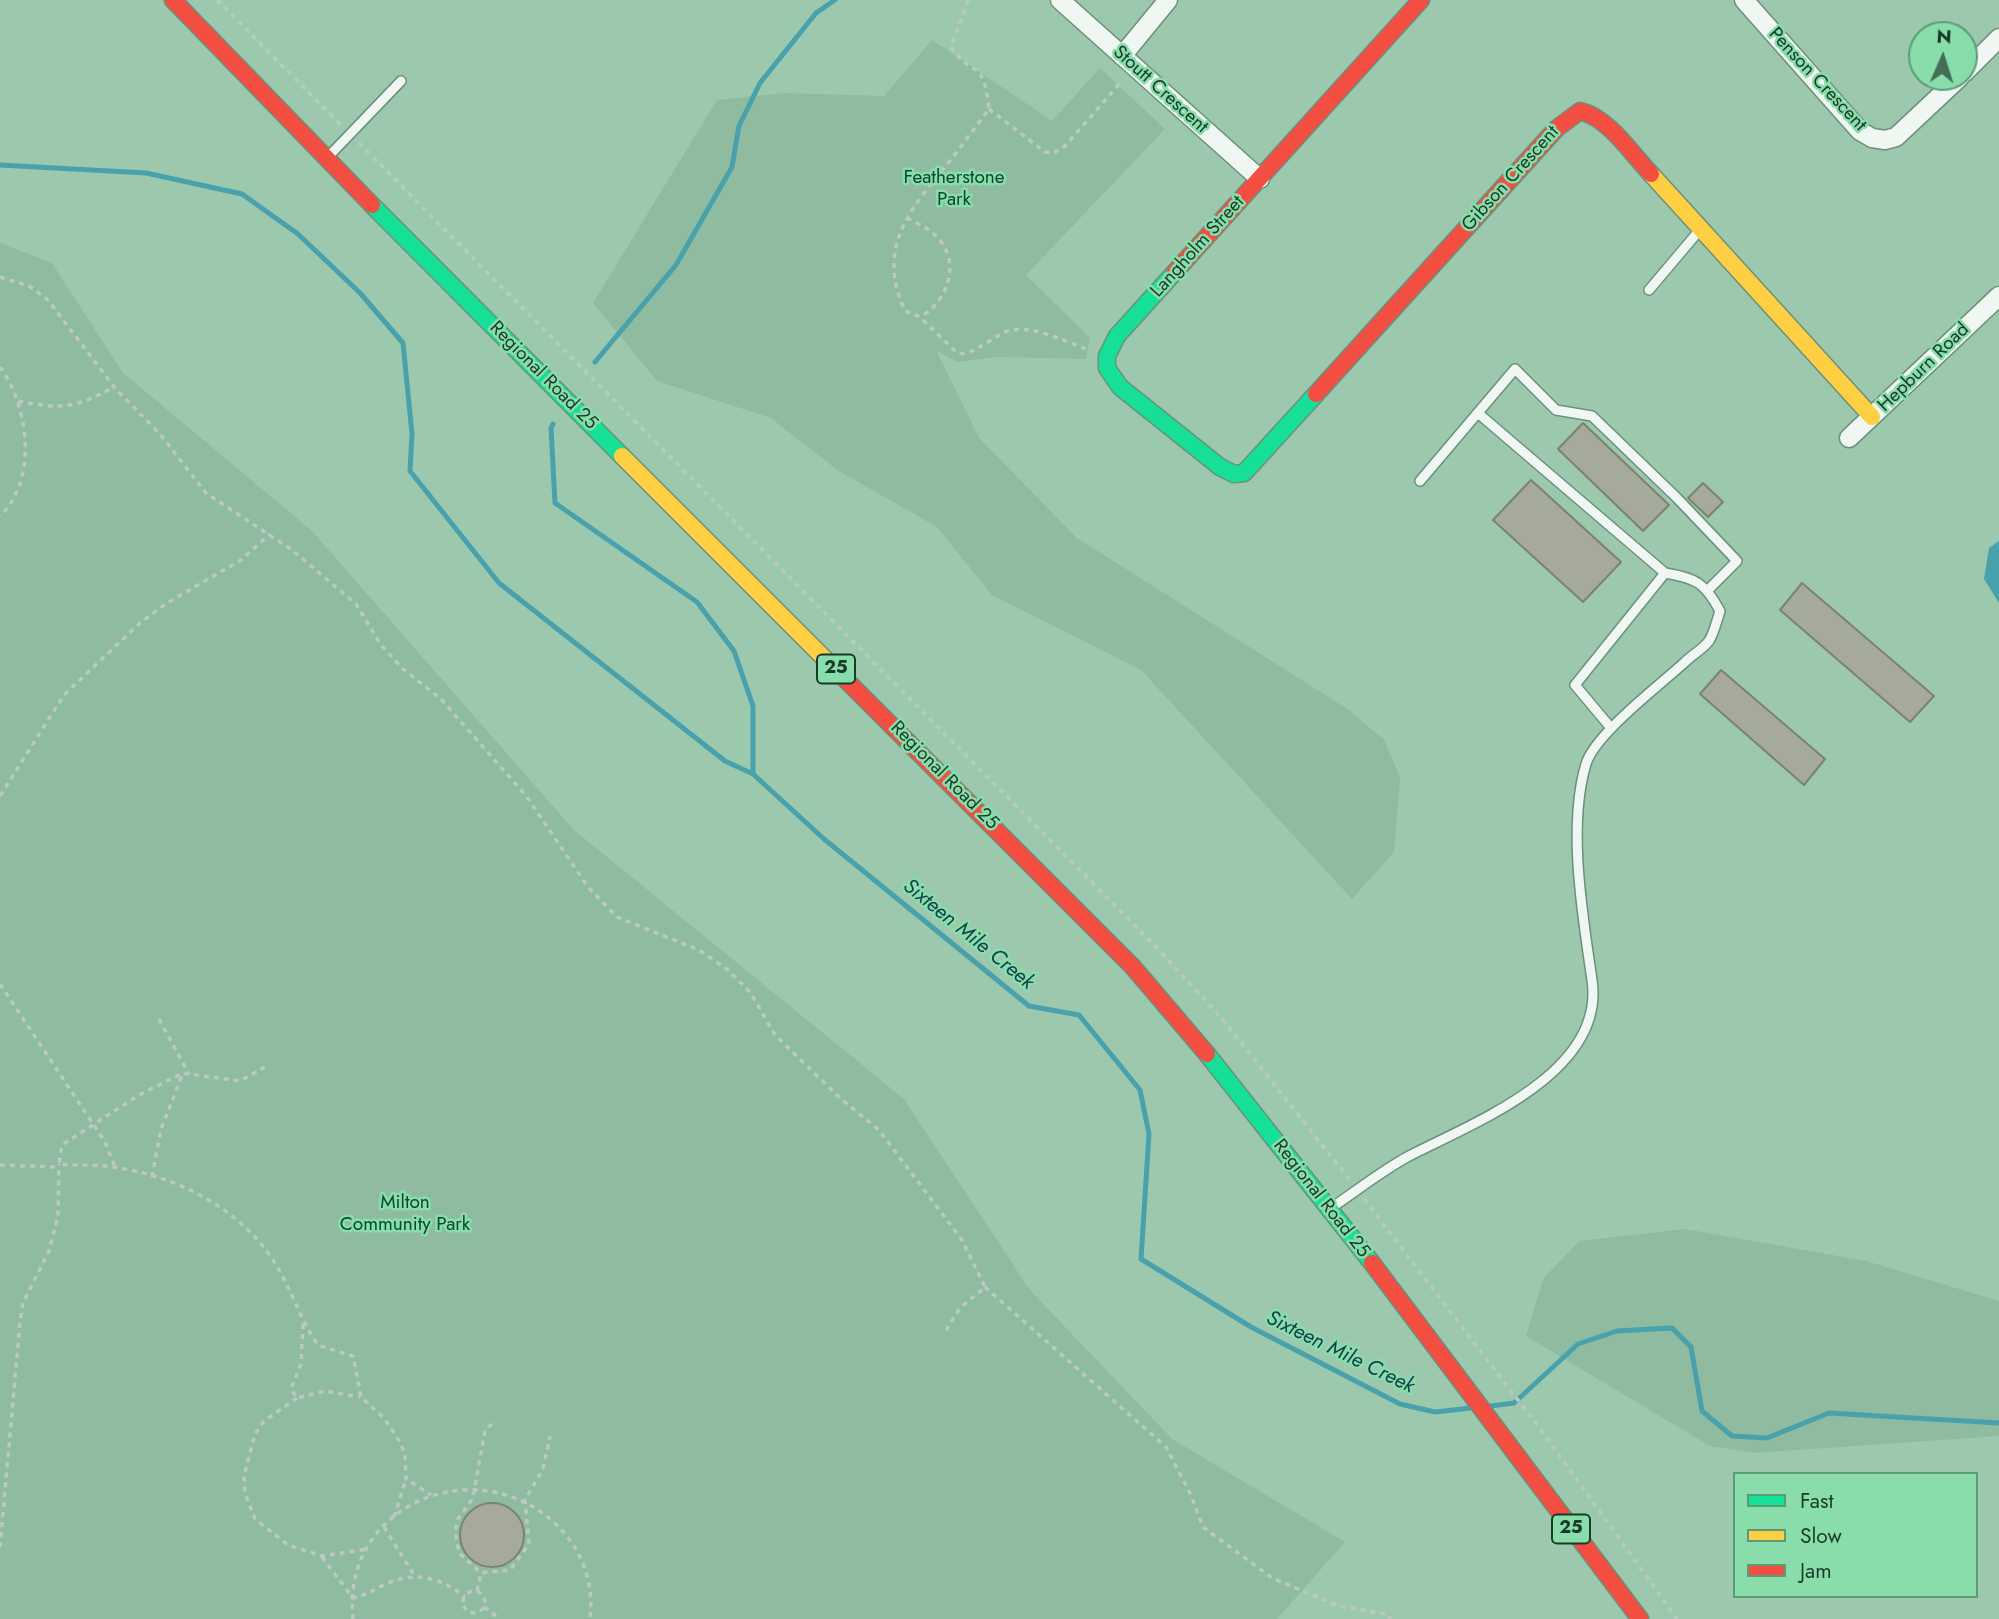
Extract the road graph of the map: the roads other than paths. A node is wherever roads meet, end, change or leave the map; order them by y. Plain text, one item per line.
1 (173, 0) edge
2 (1060, 0) edge
3 (1168, 0) edge
4 (1421, 0) edge
5 (1744, 0) edge
6 (1999, 38) edge
7 (1122, 56) junction
8 (1978, 59) edge
9 (401, 81) dead end
10 (1945, 91) edge
11 (327, 159) junction
12 (1261, 179) junction
13 (1701, 229) junction
14 (1649, 290) dead end
15 (1999, 296) edge
16 (1479, 414) junction
17 (1872, 417) junction
18 (1849, 438) dead end
19 (1244, 473) joint
20 (1420, 481) dead end
21 (1665, 573) junction
22 (1708, 590) junction
23 (1611, 728) junction
24 (1330, 1209) junction
25 (1640, 1619) edge

1 - 11 main road, Regional Road 25 / 25
2 - 7 street, Stoutt Crescent
3 - 7 street
4 - 12 main road, Langholm Street
5 - 10 street, Penson Crescent
6 - 8 street
7 - 12 street, Stoutt Crescent
9 - 11 lane
11 - 24 main road, Regional Road 25 / 25
12 - 19 main road, Langholm Street
13 - 14 lane
13 - 17 main road, Gibson Crescent
13 - 19 main road, Gibson Crescent
15 - 17 street, Hepburn Road
16 - 20 lane
16 - 21 lane
16 - 22 lane
17 - 18 street, Hepburn Road
21 - 22 lane
21 - 23 lane
22 - 23 lane
23 - 24 lane
24 - 25 main road, Regional Road 25 / 25

